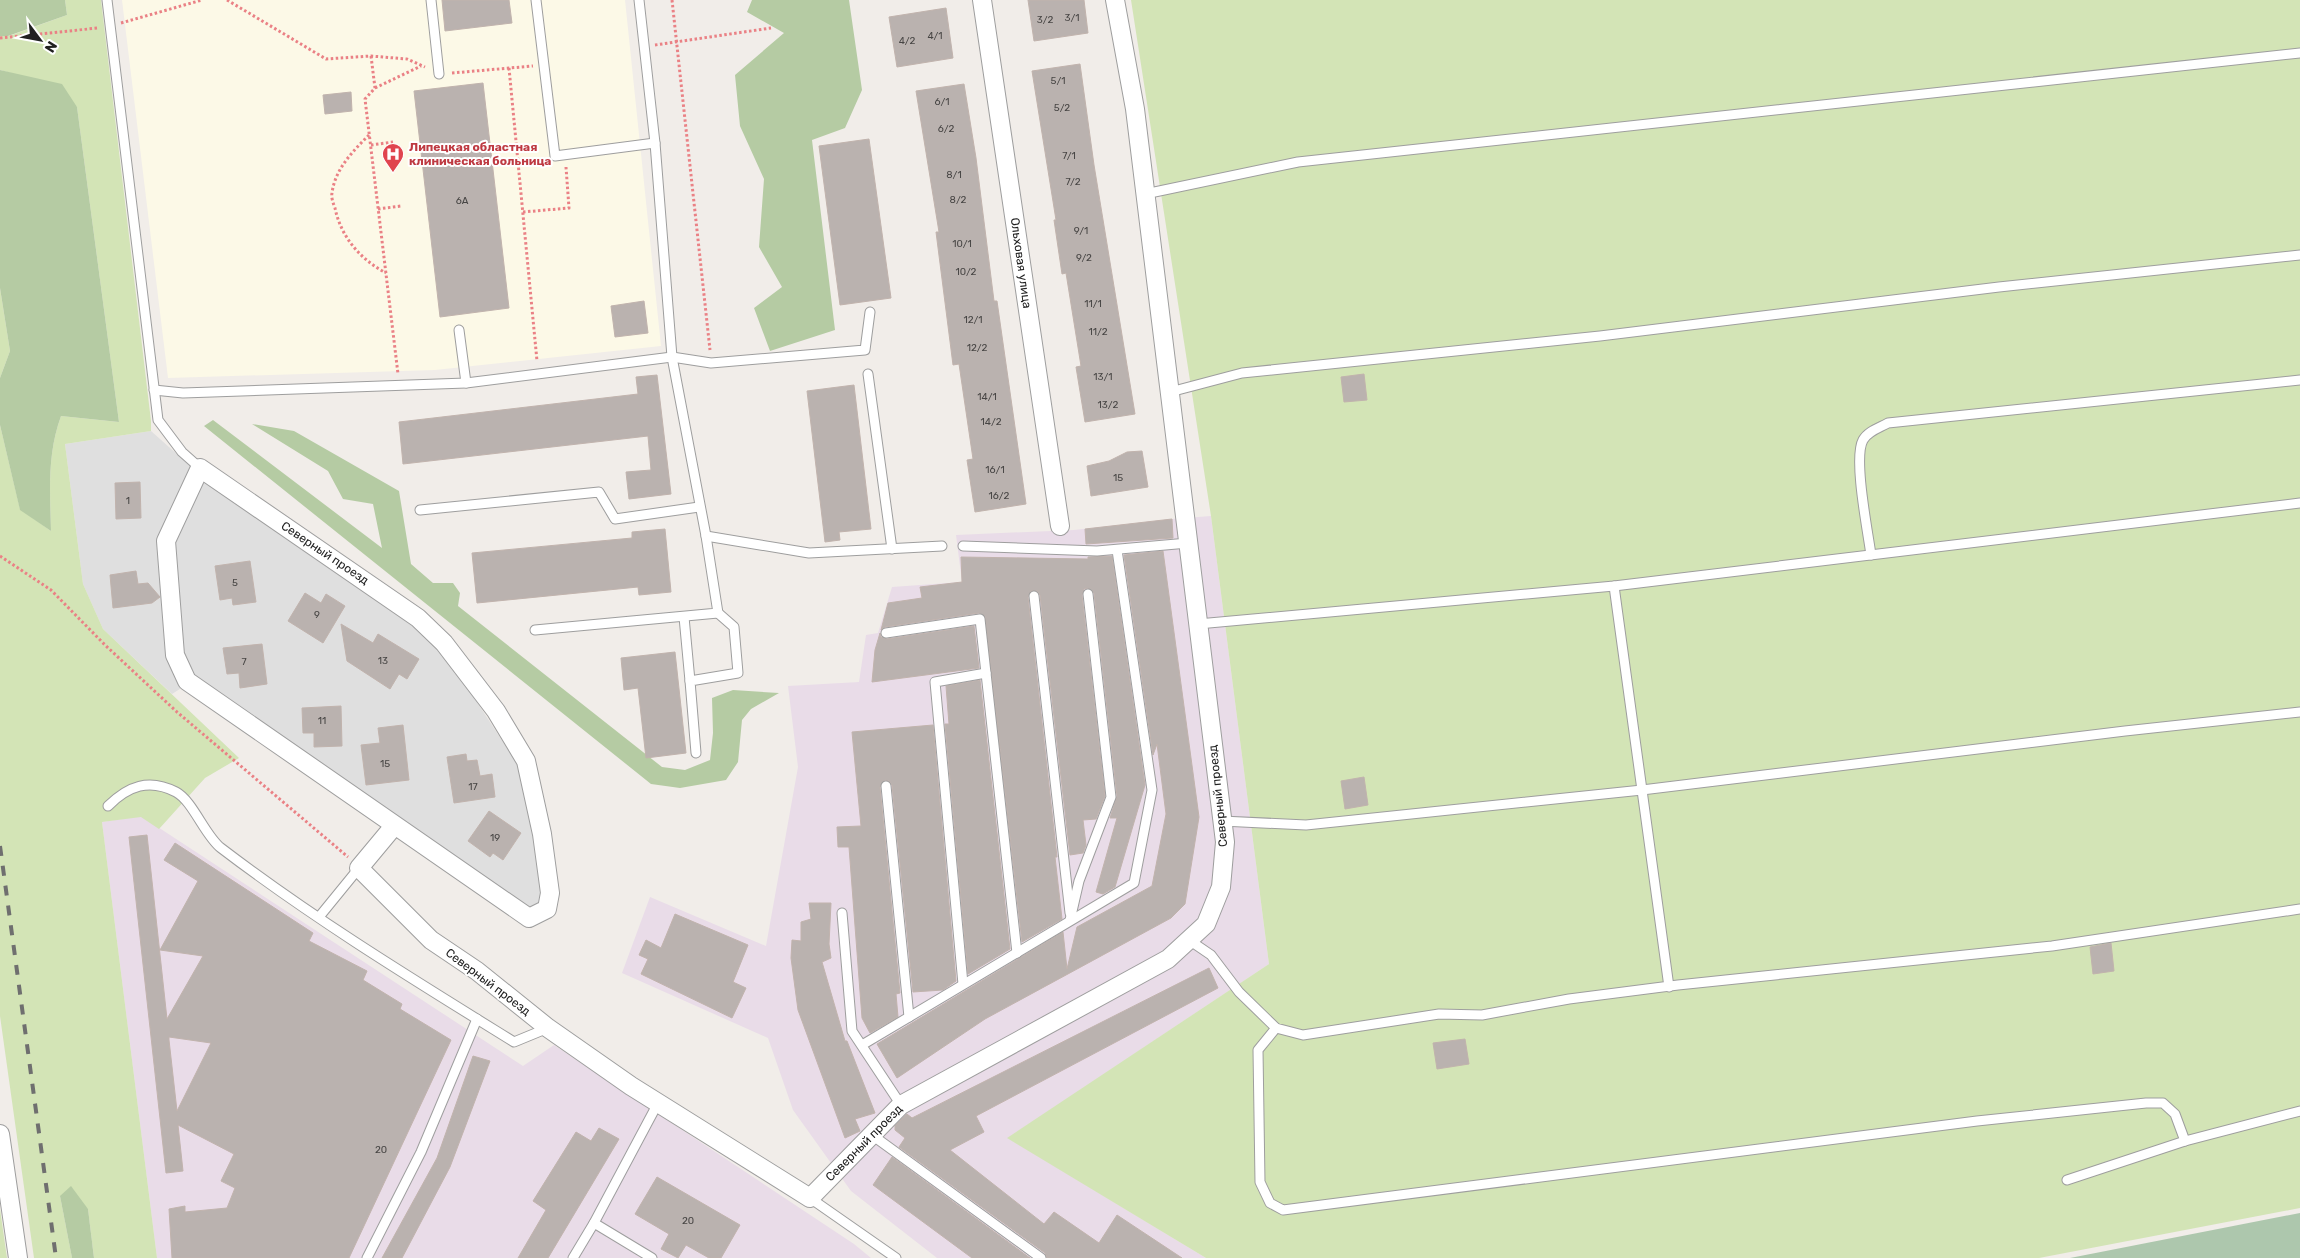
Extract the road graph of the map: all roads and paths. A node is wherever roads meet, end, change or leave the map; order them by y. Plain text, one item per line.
1 (107, 0) edge
2 (202, 0) edge
3 (227, 0) edge
4 (431, 0) edge
5 (536, 0) edge
6 (639, 0) edge
7 (672, 0) edge
8 (982, 0) edge
9 (1115, 0) edge
10 (110, 26) junction
11 (771, 28) dead end
12 (0, 38) edge
13 (676, 44) junction
14 (646, 46) junction
15 (2300, 53) edge
16 (371, 56) junction
17 (544, 65) junction
18 (421, 66) junction
19 (509, 68) junction
20 (439, 74) junction
21 (375, 88) junction
22 (370, 134) junction
23 (393, 142) dead end
24 (655, 143) junction
25 (371, 145) junction
26 (565, 154) junction
27 (1145, 194) junction
28 (401, 206) dead end
29 (378, 209) junction
30 (523, 212) junction
31 (2300, 256) edge
32 (386, 273) junction
33 (870, 312) dead end
34 (460, 330) dead end
35 (672, 357) junction
36 (711, 363) junction
37 (868, 374) dead end
38 (539, 375) junction
39 (2300, 380) edge
40 (466, 383) junction
41 (400, 386) junction
42 (154, 390) junction
43 (1170, 392) junction
44 (200, 468) junction
45 (2300, 503) edge
46 (699, 507) junction
47 (420, 510) dead end
48 (1060, 526) dead end
49 (706, 536) junction
50 (942, 546) dead end
51 (962, 546) dead end
52 (892, 549) junction
53 (1189, 549) junction
54 (1117, 550) junction
55 (1872, 555) junction
56 (0, 556) edge
57 (1614, 586) junction
58 (1088, 594) dead end
59 (1034, 596) dead end
60 (718, 613) junction
61 (684, 617) junction
62 (1198, 624) junction
63 (535, 630) dead end
64 (886, 633) dead end
65 (986, 673) junction
66 (690, 681) junction
67 (2300, 712) edge
68 (696, 753) dead end
69 (886, 786) dead end
70 (1642, 790) junction
71 (108, 806) dead end
72 (1222, 821) junction
73 (394, 826) junction
74 (359, 868) junction
75 (2300, 908) edge
76 (842, 913) dead end
77 (319, 917) junction
78 (1070, 920) junction
79 (1189, 940) junction
80 (1017, 953) junction
81 (964, 984) junction
82 (1669, 987) junction
83 (909, 1017) junction
84 (477, 1019) junction
85 (548, 1028) junction
86 (1276, 1028) junction
87 (862, 1045) junction
88 (658, 1103) junction
89 (901, 1105) junction
90 (2300, 1111) edge
91 (0, 1134) edge
92 (872, 1135) junction
93 (2185, 1142) junction
94 (2068, 1180) dead end
95 (810, 1198) junction
96 (594, 1224) junction
97 (18, 1258) edge
98 (367, 1258) edge
99 (573, 1258) edge
100 (652, 1258) edge
101 (896, 1258) edge
102 (1041, 1258) edge

1 - 10 lane
2 - 10 path
3 - 16 path
4 - 20 lane
5 - 17 lane
6 - 14 lane
7 - 13 path
8 - 48 street, Ольховая улица
9 - 27 street, Северный проезд
10 - 12 path
10 - 42 lane
11 - 13 path
13 - 14 path
13 - 36 path
14 - 24 lane
15 - 27 lane
16 - 18 path
16 - 21 path
17 - 19 path
17 - 26 lane
18 - 20 path
18 - 21 path
19 - 20 path
19 - 30 path
21 - 22 path
22 - 25 path
22 - 32 path
23 - 25 path
24 - 26 lane
24 - 35 lane
25 - 29 path
26 - 30 path
27 - 43 street, Северный проезд
28 - 29 path
29 - 32 path
30 - 38 path
31 - 43 lane
32 - 41 path
33 - 36 lane
34 - 40 lane
35 - 36 lane
35 - 38 lane
35 - 46 lane
37 - 52 lane
38 - 40 lane
39 - 55 lane
40 - 41 lane
41 - 42 lane
42 - 44 lane
43 - 53 street, Северный проезд
44 - 73 street, Северный проезд
44 - 73 street, Северный проезд
45 - 55 lane
46 - 47 lane
46 - 49 lane
49 - 52 lane
49 - 60 lane
50 - 52 lane
51 - 54 lane
53 - 54 lane
53 - 62 street, Северный проезд
54 - 78 lane
55 - 57 lane
56 - 74 path
57 - 62 lane
57 - 70 lane
58 - 78 lane
59 - 78 lane
60 - 61 lane
60 - 66 lane
61 - 63 lane
61 - 66 lane
62 - 72 street, Северный проезд
64 - 65 lane
65 - 80 lane
65 - 81 lane
66 - 68 lane
67 - 70 lane
69 - 83 lane
70 - 72 lane
70 - 82 lane
71 - 77 lane
72 - 79 street, Северный проезд
73 - 74 street
74 - 77 lane
74 - 85 street, Северный проезд
75 - 82 lane
76 - 87 lane
77 - 84 lane
78 - 80 lane
79 - 86 lane
79 - 89 street, Северный проезд
80 - 81 lane
81 - 83 lane
82 - 86 lane
83 - 87 lane
84 - 85 lane
84 - 98 lane
85 - 88 street, Северный проезд
86 - 93 lane
87 - 89 lane
88 - 95 street, Северный проезд
88 - 96 lane
89 - 92 street, Северный проезд
90 - 93 lane
91 - 97 street
92 - 95 street, Северный проезд
92 - 102 lane
93 - 94 lane
95 - 101 lane
96 - 99 lane
96 - 100 lane

